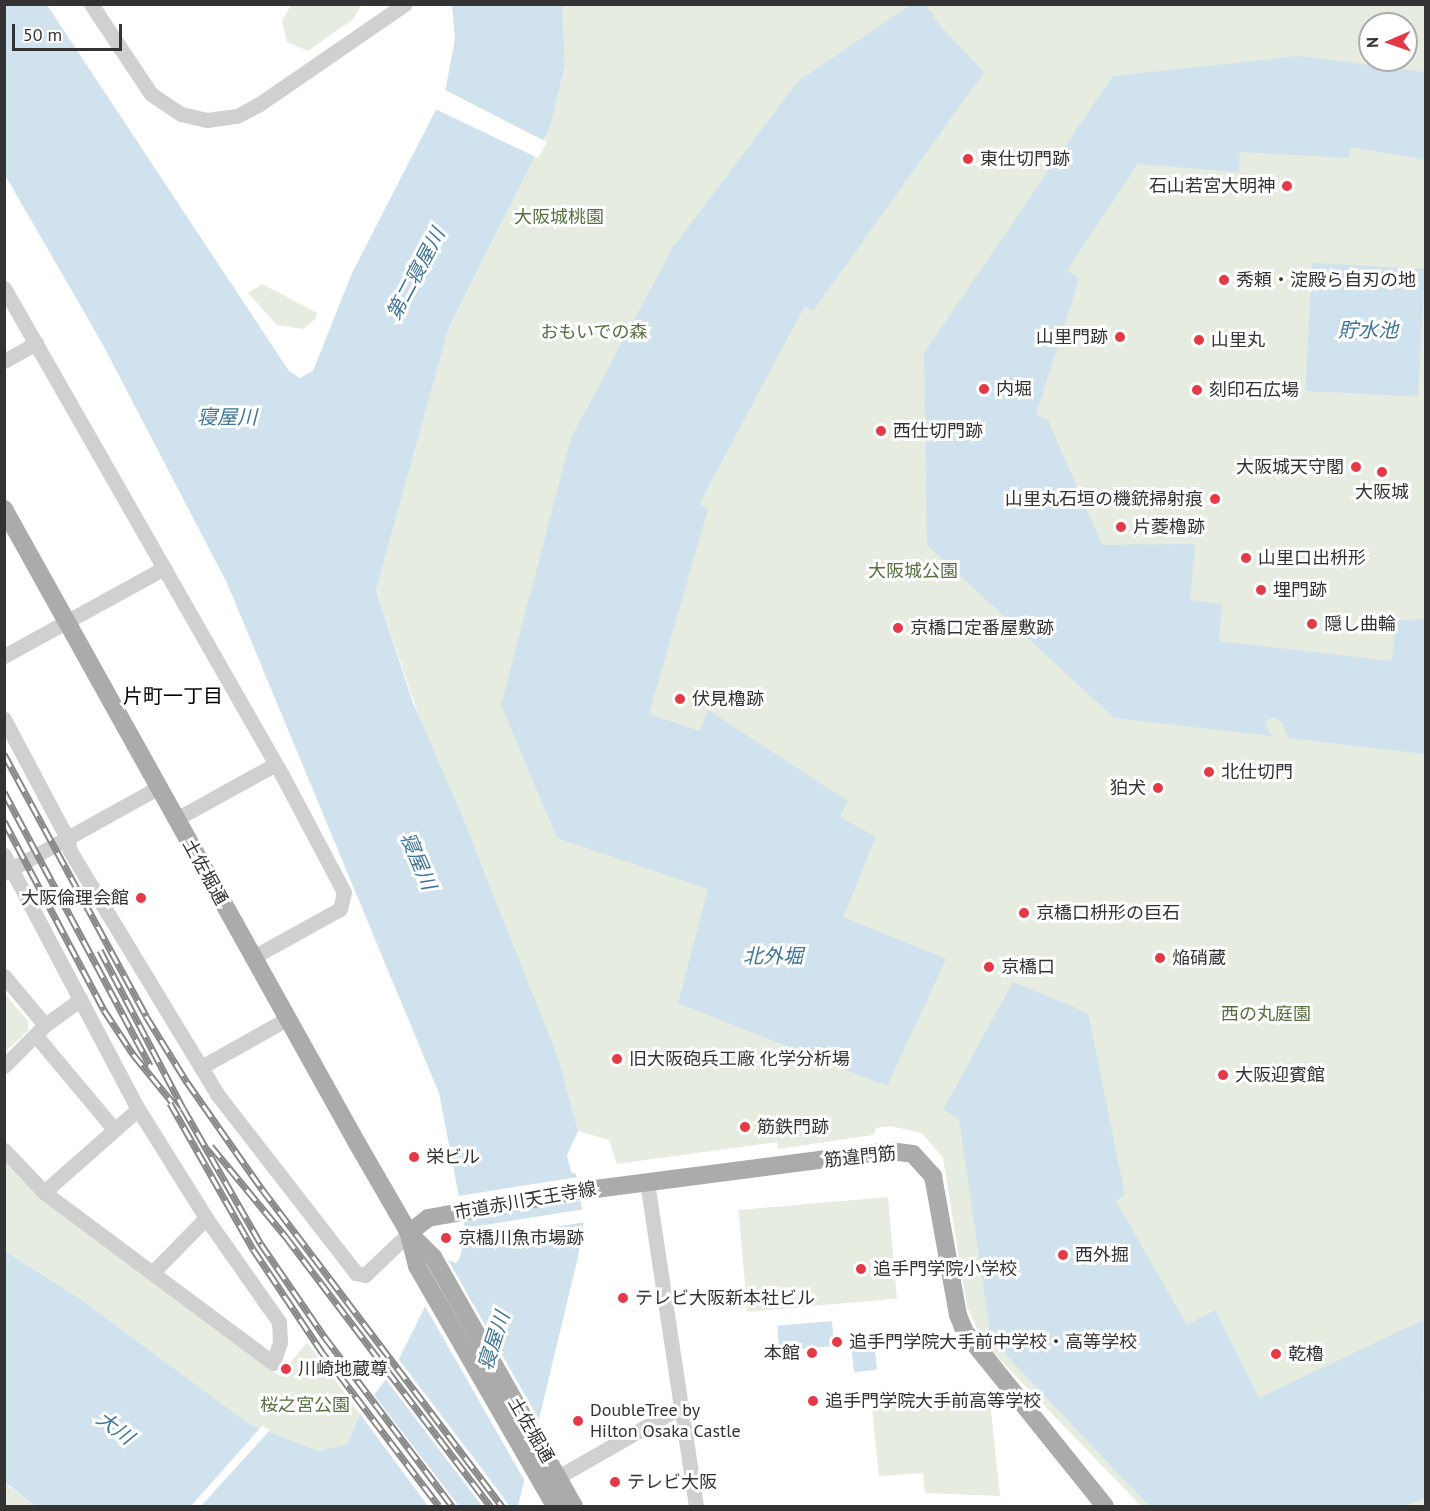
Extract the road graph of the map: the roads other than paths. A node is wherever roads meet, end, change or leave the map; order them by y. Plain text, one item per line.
1 (91, 4) edge
2 (384, 4) edge
3 (405, 4) edge
4 (381, 20) junction
5 (4, 288) edge
6 (36, 344) junction
7 (4, 361) edge
8 (4, 508) edge
9 (164, 568) junction
10 (67, 622) junction
11 (4, 656) edge
12 (4, 719) edge
13 (274, 765) junction
14 (159, 787) junction
15 (176, 819) junction
16 (67, 838) junction
17 (7, 865) edge
18 (253, 957) junction
19 (4, 976) edge
20 (81, 999) junction
21 (287, 1019) junction
22 (41, 1031) junction
23 (4, 1066) edge
24 (201, 1067) junction
25 (138, 1109) junction
26 (114, 1129) junction
27 (4, 1150) edge
28 (647, 1182) junction
29 (44, 1192) junction
30 (206, 1218) junction
31 (409, 1233) junction
32 (153, 1272) junction
33 (682, 1406) junction
34 (558, 1477) junction
35 (555, 1506) edge
36 (574, 1506) edge
37 (696, 1506) edge
38 (1105, 1506) edge

1 - 4 street
2 - 4 street
3 - 4 street
5 - 6 street
6 - 7 street
6 - 9 street
8 - 10 main road, 土佐堀通
9 - 10 street
9 - 13 street
10 - 11 street
10 - 14 main road, 土佐堀通
12 - 16 street
13 - 15 street
13 - 18 street
14 - 15 main road, 土佐堀通
14 - 16 street
15 - 18 main road, 土佐堀通
16 - 17 street
16 - 24 street
17 - 20 street
18 - 21 main road, 土佐堀通
19 - 22 street
20 - 22 street
20 - 25 street
21 - 24 street
21 - 31 main road, 土佐堀通
22 - 23 street
22 - 26 street
24 - 31 street
25 - 26 street
25 - 30 street
26 - 29 street
27 - 29 street
28 - 31 main road, 市道赤川天王寺線
28 - 33 street
28 - 38 main road, 筋違門筋
29 - 32 street
30 - 32 street
30 - 32 street
31 - 34 main road, 土佐堀通
31 - 35 main road, 土佐堀通
33 - 34 street
33 - 37 street
34 - 36 main road, 土佐堀通

